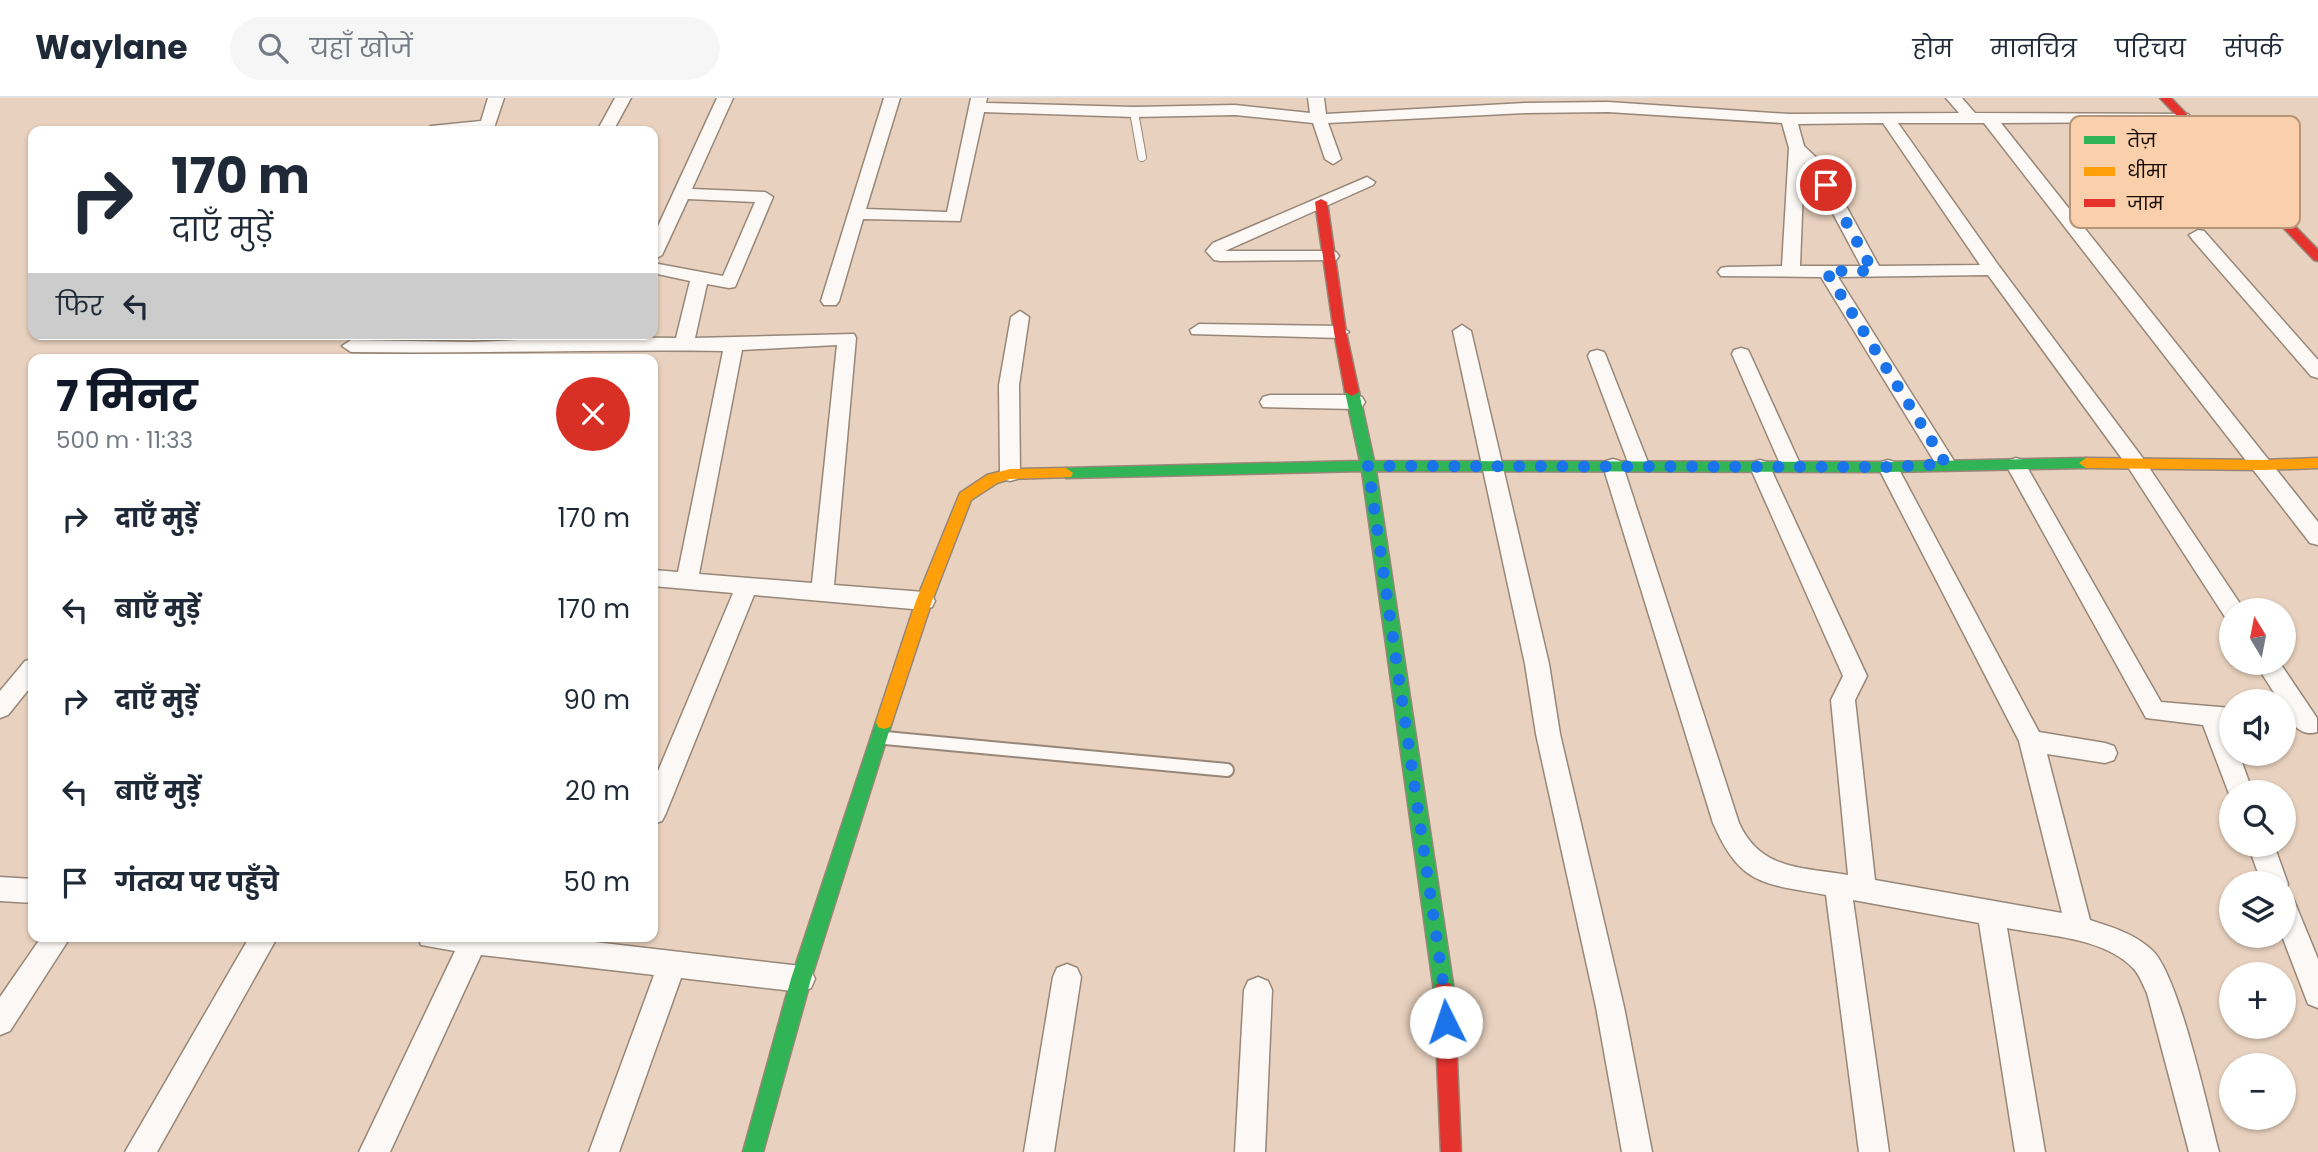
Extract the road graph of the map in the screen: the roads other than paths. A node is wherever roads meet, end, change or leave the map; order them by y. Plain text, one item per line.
1 (496, 98) edge
2 (623, 98) edge
3 (725, 98) edge
4 (892, 98) edge
5 (1316, 98) edge
6 (1833, 98) edge
7 (1954, 98) edge
8 (2071, 98) edge
9 (2165, 98) edge
10 (978, 103) edge
11 (1523, 103) edge
12 (1607, 103) edge
13 (1233, 104) edge
14 (1437, 105) edge
15 (1702, 106) edge
16 (1134, 112) junction
17 (2087, 116) edge
18 (2182, 116) edge
19 (1846, 117) junction
20 (1886, 117) junction
21 (1979, 117) junction
22 (2070, 117) edge
23 (1319, 119) junction
24 (1789, 119) junction
25 (487, 126) edge
26 (608, 126) edge
27 (1797, 148) junction
28 (1142, 157) dead end
29 (1333, 159) dead end
30 (1367, 182) dead end
31 (682, 194) junction
32 (1321, 202) junction
33 (858, 215) junction
34 (2290, 228) edge
35 (2198, 235) dead end
36 (658, 244) edge
37 (1330, 256) junction
38 (2318, 257) edge
39 (658, 269) edge
40 (1993, 270) junction
41 (1791, 271) junction
42 (1826, 271) junction
43 (1873, 271) junction
44 (1727, 272) dead end
45 (700, 278) junction
46 (830, 300) dead end
47 (1020, 317) dead end
48 (1199, 330) dead end
49 (1462, 331) dead end
50 (1340, 332) junction
51 (684, 344) junction
52 (351, 345) dead end
53 (734, 345) junction
54 (528, 346) edge
55 (630, 351) edge
56 (1741, 354) dead end
57 (1597, 356) dead end
58 (2318, 372) edge
59 (1355, 401) junction
60 (1270, 402) dead end
61 (2135, 461) junction
62 (2318, 463) edge
63 (1946, 464) junction
64 (2015, 464) junction
65 (1639, 465) junction
66 (2264, 465) junction
67 (1368, 466) junction
68 (1494, 466) junction
69 (1613, 466) junction
70 (1791, 466) junction
71 (1760, 467) junction
72 (1888, 467) junction
73 (1010, 474) junction
74 (2318, 537) edge
75 (658, 578) edge
76 (687, 581) junction
77 (747, 586) junction
78 (822, 592) junction
79 (2225, 598) edge
80 (924, 601) junction
81 (28, 674) edge
82 (2275, 676) edge
83 (0, 708) edge
84 (2219, 717) edge
85 (2303, 725) edge
86 (879, 738) junction
87 (2031, 741) junction
88 (2105, 753) dead end
89 (1227, 770) dead end
90 (658, 801) edge
91 (1850, 887) junction
92 (0, 889) edge
93 (28, 891) edge
94 (1991, 913) junction
95 (2079, 929) junction
96 (2296, 938) edge
97 (54, 942) edge
98 (262, 942) edge
99 (474, 942) edge
100 (505, 942) edge
101 (598, 945) edge
102 (672, 964) junction
103 (1067, 977) dead end
104 (801, 979) junction
105 (1258, 990) dead end
106 (2318, 995) edge
107 (0, 1021) edge
108 (140, 1152) edge
109 (374, 1152) edge
110 (604, 1152) edge
111 (753, 1152) edge
112 (1039, 1152) edge
113 (1250, 1152) edge
114 (1451, 1152) edge
115 (1637, 1152) edge
116 (1874, 1152) edge
117 (2030, 1152) edge
118 (2204, 1152) edge

1 - 25 street
2 - 26 street
3 - 31 street
4 - 33 street
5 - 23 street
6 - 19 street
7 - 21 street
8 - 17 street
9 - 18 street
10 - 16 street
10 - 33 street
11 - 12 street
11 - 14 street
12 - 15 street
13 - 16 street
13 - 23 street
14 - 23 street
15 - 24 street
16 - 28 lane
19 - 20 street
19 - 24 street
20 - 21 street
20 - 40 street
21 - 22 street
21 - 66 street
23 - 29 street
24 - 27 street
27 - 41 street
27 - 43 street
30 - 32 street
31 - 36 street
31 - 45 street
32 - 37 street
32 - 37 street
33 - 46 street
34 - 38 street
35 - 58 street
37 - 50 street
39 - 45 street
40 - 43 street
40 - 61 street
41 - 42 street
41 - 44 street
42 - 43 street
42 - 63 street
45 - 51 street
47 - 73 street
48 - 50 street
49 - 68 street
50 - 59 street
51 - 53 street
51 - 55 street
52 - 54 street
53 - 76 street
53 - 78 street
54 - 55 street
56 - 70 street
57 - 65 street
59 - 60 street
59 - 67 street
61 - 64 street
61 - 66 street
61 - 79 street
62 - 66 street
63 - 64 street
63 - 72 street
64 - 84 street
65 - 69 street
65 - 71 street
66 - 74 street
67 - 68 street
67 - 73 street
67 - 114 street
68 - 69 street
68 - 115 street
69 - 91 street
70 - 71 street
70 - 72 street
71 - 91 street
72 - 87 street
73 - 80 street
75 - 76 street
76 - 77 street
77 - 78 street
77 - 90 street
78 - 80 street
80 - 86 street
81 - 83 street
82 - 85 street
86 - 89 lane
86 - 104 street
87 - 88 street
87 - 95 street
91 - 94 street
91 - 116 street
92 - 93 street
94 - 95 street
94 - 117 street
95 - 118 street
96 - 106 street
97 - 107 street
98 - 108 street
99 - 109 street
100 - 101 street
101 - 102 street
102 - 104 street
102 - 110 street
103 - 112 street
104 - 111 street
105 - 113 street

